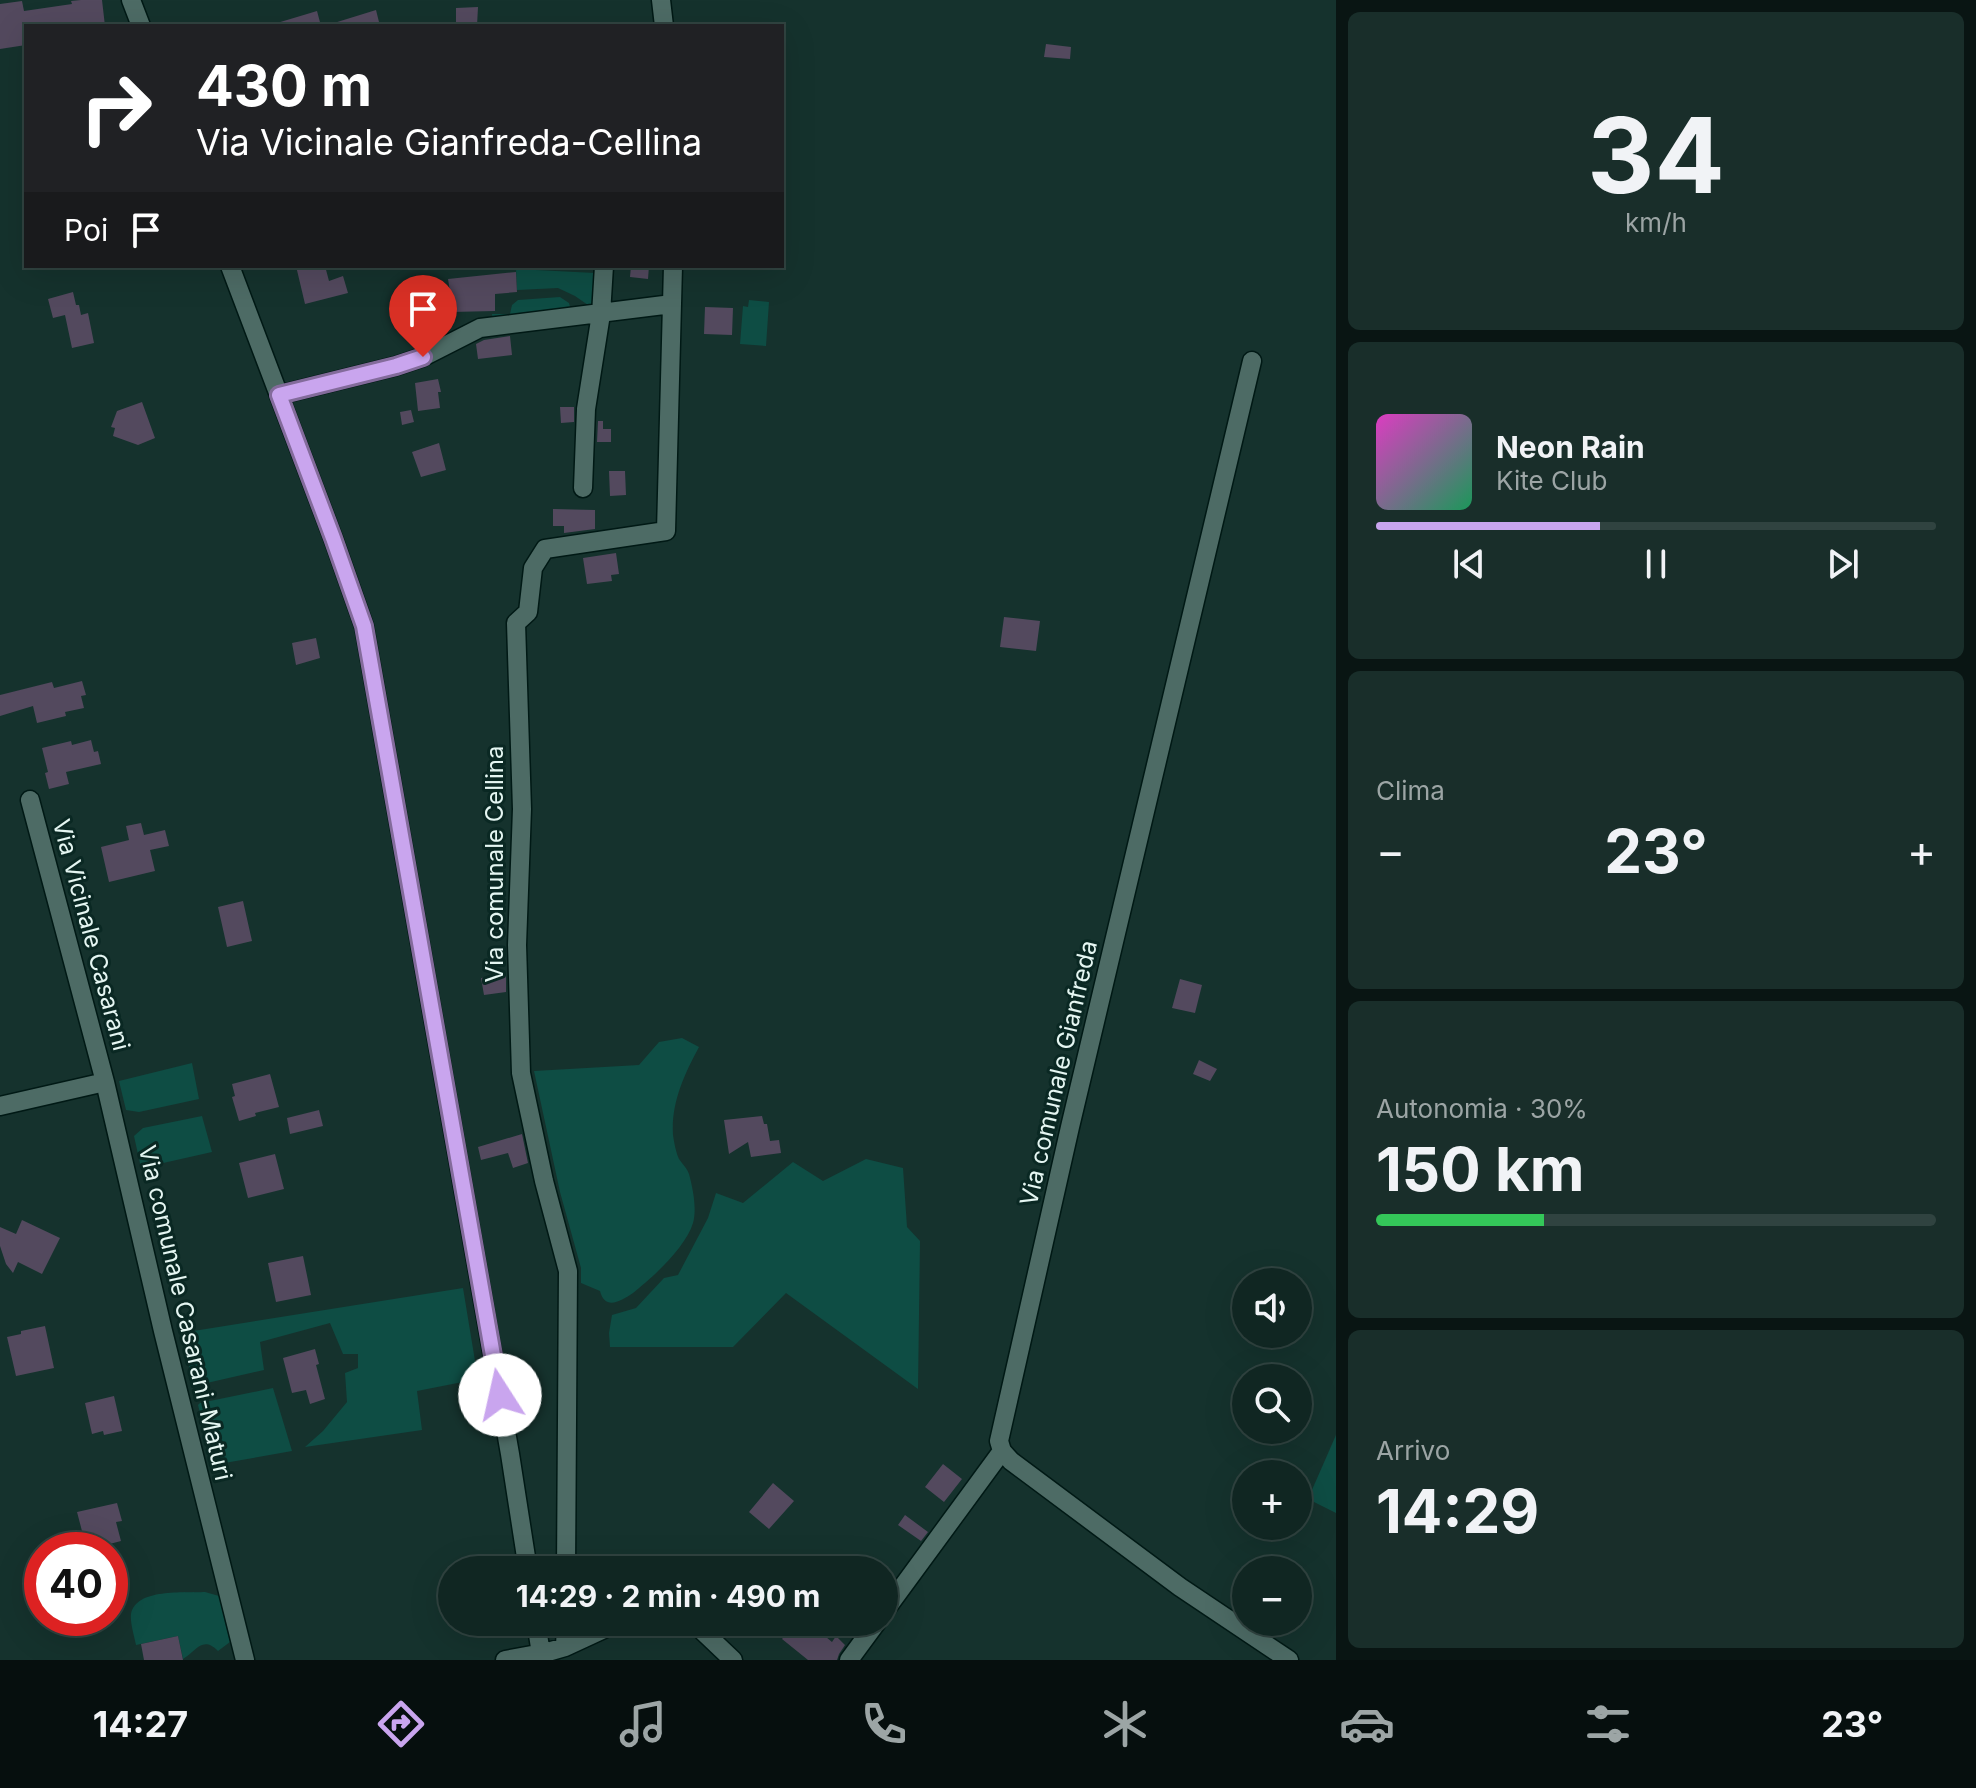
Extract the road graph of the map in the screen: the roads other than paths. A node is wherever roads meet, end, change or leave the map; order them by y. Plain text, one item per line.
1 (131, 0) edge
2 (661, 0) edge
3 (140, 24) edge
4 (664, 24) edge
5 (231, 268) edge
6 (604, 268) edge
7 (673, 268) edge
8 (672, 304) junction
9 (601, 314) junction
10 (1252, 361) dead end
11 (279, 395) junction
12 (583, 488) dead end
13 (30, 800) dead end
14 (105, 1082) junction
15 (0, 1106) edge
16 (1002, 1451) junction
17 (526, 1556) edge
18 (566, 1556) edge
19 (898, 1593) edge
20 (538, 1636) edge
21 (565, 1636) edge
22 (589, 1636) edge
23 (708, 1636) edge
24 (867, 1636) edge
25 (565, 1647) junction
26 (541, 1657) edge
27 (245, 1660) edge
28 (505, 1660) edge
29 (733, 1660) edge
30 (849, 1660) edge
31 (1289, 1660) edge

1 - 3 street
2 - 4 street
5 - 11 street
6 - 9 street
7 - 8 street, Via comunale Cellina
8 - 9 street
8 - 18 street, Via comunale Cellina
9 - 11 street
9 - 12 street
10 - 16 street, Via comunale Gianfreda
11 - 17 street
13 - 14 street, Via Vicinale Casarani
14 - 15 street
14 - 27 street, Via comunale Casarani-Maturi
16 - 19 street
16 - 31 street
20 - 26 street
21 - 25 street
22 - 25 street
23 - 29 street
24 - 30 street
25 - 26 street
26 - 28 street

